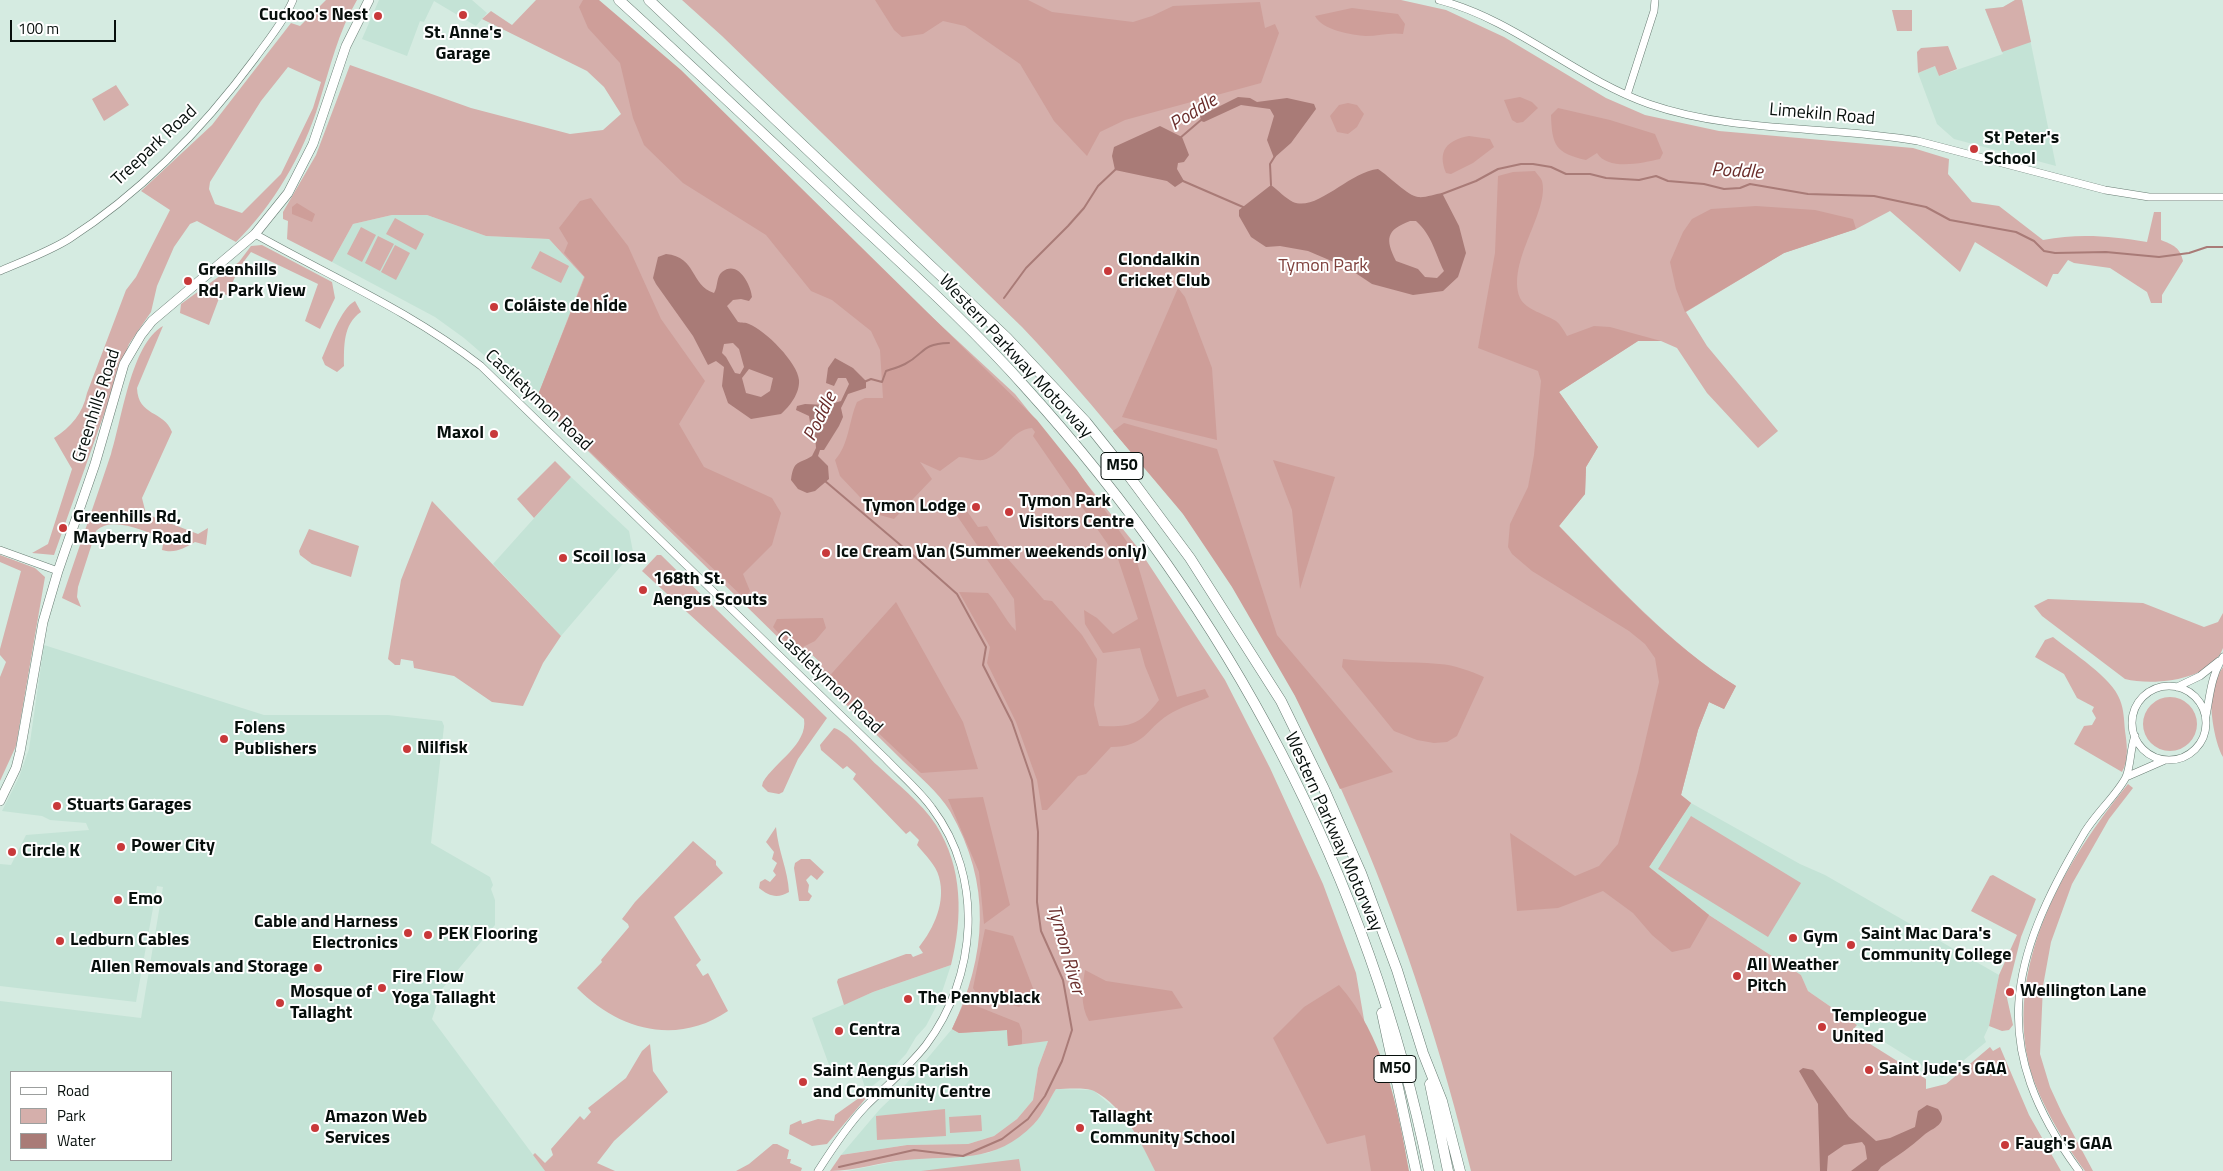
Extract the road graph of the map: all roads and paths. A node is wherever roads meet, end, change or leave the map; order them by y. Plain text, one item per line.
1 (293, 0) edge
2 (369, 0) edge
3 (619, 0) edge
4 (649, 0) edge
5 (1439, 0) edge
6 (1655, 0) edge
7 (1627, 95) junction
8 (2223, 198) edge
9 (255, 234) junction
10 (0, 270) edge
11 (0, 550) edge
12 (58, 571) junction
13 (2223, 658) edge
14 (2177, 687) junction
15 (2206, 719) junction
16 (2134, 736) junction
17 (2165, 760) junction
18 (2126, 777) junction
19 (0, 801) edge
20 (1374, 967) junction
21 (1423, 1053) junction
22 (1429, 1170) edge
23 (818, 1171) edge
24 (1416, 1171) edge
25 (1448, 1171) edge
26 (1460, 1171) edge
27 (2079, 1171) edge

1 - 10 street, Treepark Road
2 - 9 main road, Greenhills Road
3 - 20 highway, Western Parkway Motorway / M50
4 - 21 highway, Western Parkway Motorway / M50
5 - 7 street, Limekiln Road
6 - 7 street
7 - 8 street, Limekiln Road
9 - 12 main road, Greenhills Road
9 - 23 street, Castletymon Road
11 - 12 street
12 - 19 main road, Greenhills Road
13 - 14 street
13 - 15 street
14 - 15 street
14 - 16 street
15 - 17 street
16 - 17 street
16 - 18 street
17 - 18 street
18 - 27 street
20 - 22 highway, Western Parkway Motorway / M50
20 - 24 highway, M50
21 - 25 highway, M50
21 - 26 highway, M50

